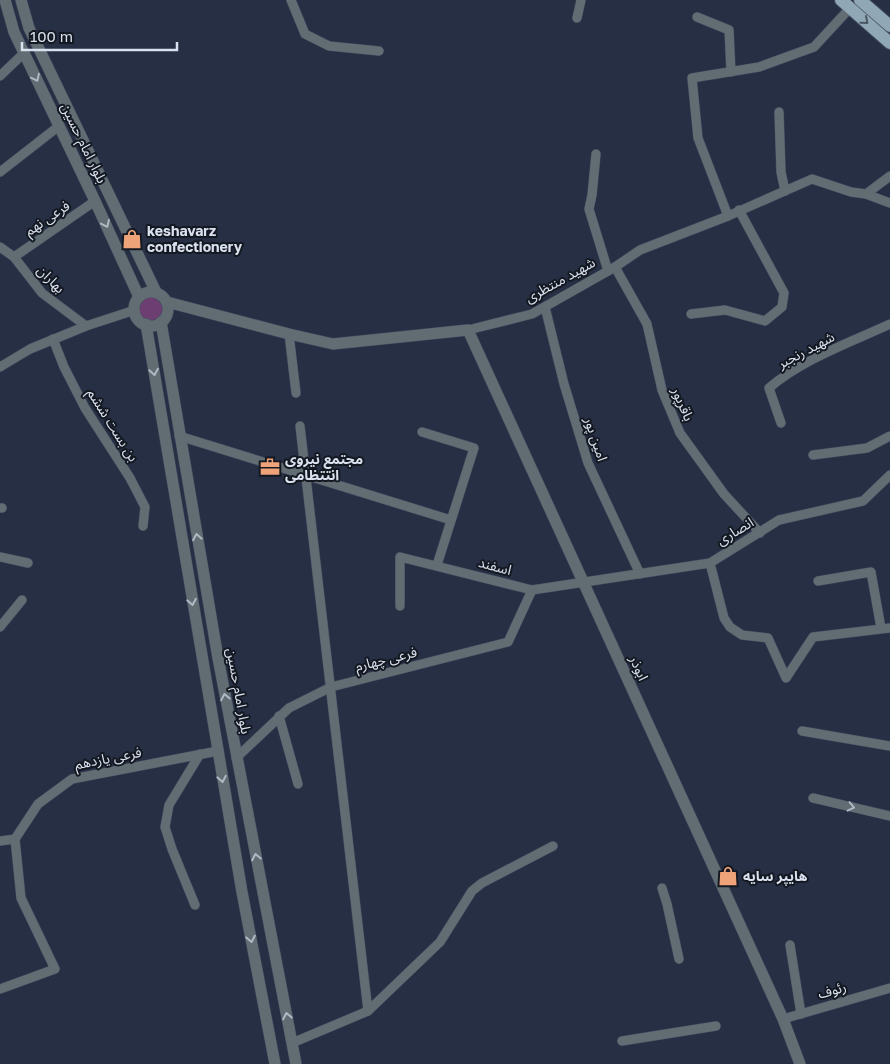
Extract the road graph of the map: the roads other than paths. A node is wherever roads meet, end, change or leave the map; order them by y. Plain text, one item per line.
1 (5, 0) edge
2 (21, 0) edge
3 (291, 0) edge
4 (580, 0) edge
5 (860, 0) edge
6 (845, 4) edge
7 (697, 17) dead end
8 (577, 18) dead end
9 (890, 26) edge
10 (890, 43) edge
11 (379, 51) dead end
12 (24, 53) junction
13 (731, 72) junction
14 (0, 76) edge
15 (779, 112) dead end
16 (59, 126) junction
17 (596, 154) dead end
18 (0, 172) edge
19 (890, 176) edge
20 (785, 191) junction
21 (866, 194) junction
22 (95, 201) junction
23 (890, 203) edge
24 (739, 210) junction
25 (728, 216) junction
26 (0, 247) edge
27 (14, 257) junction
28 (612, 269) junction
29 (156, 292) junction
30 (139, 297) junction
31 (166, 302) junction
32 (545, 306) junction
33 (135, 310) junction
34 (691, 314) dead end
35 (161, 322) junction
36 (146, 324) junction
37 (890, 324) edge
38 (86, 326) junction
39 (468, 330) junction
40 (289, 334) junction
41 (53, 339) junction
42 (0, 367) edge
43 (296, 393) dead end
44 (781, 423) dead end
45 (300, 426) dead end
46 (422, 432) dead end
47 (180, 436) junction
48 (890, 436) edge
49 (813, 456) dead end
50 (306, 475) junction
51 (890, 475) edge
52 (451, 520) junction
53 (143, 526) dead end
54 (760, 533) junction
55 (0, 557) edge
56 (28, 563) dead end
57 (710, 563) junction
58 (437, 565) junction
59 (640, 574) junction
60 (818, 581) dead end
61 (583, 582) junction
62 (532, 590) junction
63 (22, 600) dead end
64 (400, 606) dead end
65 (0, 627) edge
66 (885, 628) edge
67 (331, 687) junction
68 (279, 716) junction
69 (802, 731) dead end
70 (890, 746) edge
71 (218, 751) junction
72 (200, 754) junction
73 (236, 758) junction
74 (298, 784) dead end
75 (813, 798) dead end
76 (890, 816) edge
77 (15, 839) junction
78 (0, 841) edge
79 (553, 846) dead end
80 (662, 888) dead end
81 (195, 905) dead end
82 (790, 945) dead end
83 (679, 959) dead end
84 (890, 988) edge
85 (0, 990) edge
86 (368, 1011) junction
87 (800, 1014) junction
88 (783, 1019) junction
89 (716, 1026) dead end
90 (622, 1041) dead end
91 (292, 1043) junction
92 (275, 1064) edge
93 (296, 1064) edge
94 (800, 1064) edge

1 - 12 street, بلوار امام حسین
2 - 29 street, بلوار امام حسین
3 - 11 street
4 - 8 street
5 - 9 main road
6 -> 10 main road
6 - 13 street
7 - 13 street
12 - 14 street
12 -> 16 street, بلوار امام حسین
13 - 25 street
15 - 20 street
16 - 18 street
16 - 22 street, بلوار امام حسین
17 - 28 street, باقرپور
19 - 21 street
20 - 21 street, شهید منتظری
20 - 24 street, شهید منتظری
21 - 23 street, شهید منتظری
22 - 27 street, فرعی نهم
22 -> 30 street, بلوار امام حسین
24 - 25 street, شهید منتظری
24 - 34 street
25 - 28 street, شهید منتظری
26 - 27 street, بهاران
27 - 38 street, بهاران
28 - 32 street, شهید منتظری
28 - 54 street, باقرپور
29 - 30 street
29 - 31 street
30 - 33 street
31 - 35 street
31 - 40 street, شهید منتظری
32 - 39 street, شهید منتظری
32 - 59 street, امین پور
33 - 36 street
33 - 38 street
35 - 36 street
35 - 47 street, بلوار امام حسین
36 -> 71 street
37 - 44 street, شهید رنجبر
38 - 41 street
39 - 40 street, شهید منتظری
39 - 61 street, ابوذر
40 - 43 street
41 - 42 street
41 - 53 street, بن بست ششم
45 - 50 street
46 - 52 street
47 - 50 street
73 -> 47 street, بلوار امام حسین
48 - 49 street
50 - 52 street
50 - 67 street
51 - 54 street, انصاری
52 - 58 street
54 - 57 street, انصاری
55 - 56 street
57 - 59 street, انصاری
57 - 66 street
58 - 62 street, اسفند
58 - 64 street, اسفند
59 - 61 street, انصاری
60 - 66 street
61 - 62 street, اسفند
61 - 88 street, ابوذر
62 - 67 street, فرعی چهارم
63 - 65 street
67 - 68 street, فرعی چهارم
67 - 86 street
68 - 73 street, فرعی چهارم
68 - 74 street
69 - 70 street
71 - 72 street, فرعی یازدهم
71 -> 92 street
72 - 77 street, فرعی یازدهم
72 - 81 street
91 -> 73 street, بلوار امام حسین
75 -> 76 street
77 - 78 street
77 - 85 street
79 - 86 street
80 - 83 street
82 - 87 street
84 - 87 street, رئوف
86 - 91 street
87 - 88 street, رئوف
88 - 94 street, ابوذر
89 - 90 street
91 - 93 street, بلوار امام حسین

